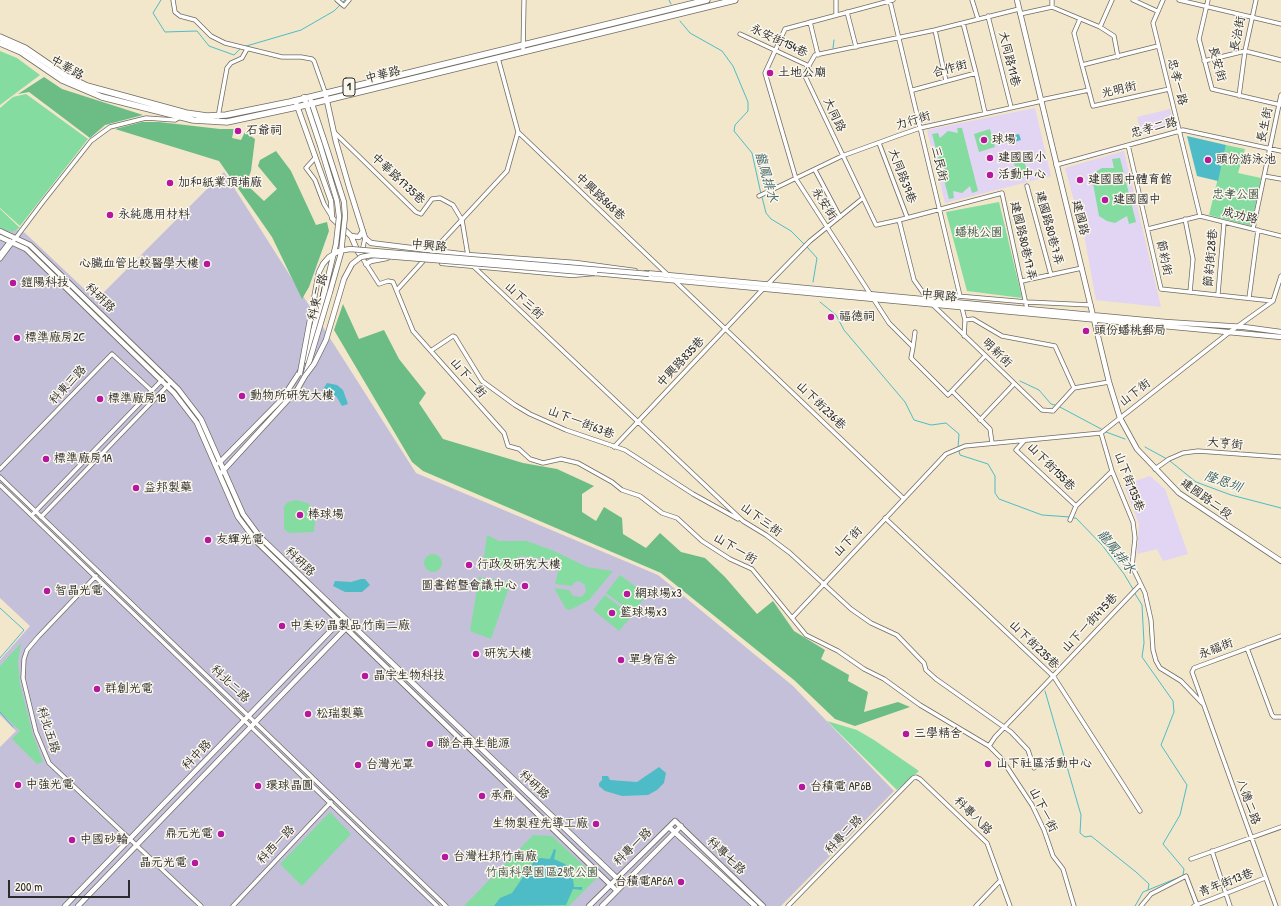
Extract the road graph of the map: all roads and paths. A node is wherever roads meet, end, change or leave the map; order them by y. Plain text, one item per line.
1 (173, 0) edge
2 (350, 0) edge
3 (524, 0) edge
4 (707, 0) edge
5 (735, 0) edge
6 (836, 0) edge
7 (892, 0) edge
8 (972, 0) edge
9 (1017, 0) edge
10 (1052, 0) edge
11 (1112, 0) edge
12 (1133, 0) edge
13 (1163, 0) edge
14 (1178, 0) edge
15 (1208, 0) edge
16 (1256, 0) edge
17 (339, 3) edge
18 (1206, 6) junction
19 (1052, 7) junction
20 (1020, 11) junction
21 (1157, 11) junction
22 (848, 12) junction
23 (836, 15) junction
24 (988, 16) junction
25 (1252, 17) junction
26 (978, 19) junction
27 (1080, 19) junction
28 (810, 22) junction
29 (963, 22) junction
30 (1281, 24) edge
31 (1100, 27) junction
32 (934, 30) junction
33 (740, 34) dead end
34 (0, 37) edge
35 (898, 38) junction
36 (0, 43) edge
37 (522, 46) junction
38 (1158, 46) junction
39 (856, 47) junction
40 (246, 49) junction
41 (775, 50) junction
42 (1245, 51) junction
43 (496, 52) junction
44 (523, 52) junction
45 (818, 55) junction
46 (1118, 57) junction
47 (498, 58) junction
48 (1281, 60) edge
49 (1204, 61) junction
50 (1082, 64) junction
51 (809, 66) junction
52 (976, 73) junction
53 (946, 81) junction
54 (1169, 89) junction
55 (913, 90) junction
56 (1089, 90) junction
57 (325, 92) junction
58 (1281, 95) edge
59 (310, 96) junction
60 (1239, 96) junction
61 (304, 97) junction
62 (296, 100) junction
63 (328, 100) junction
64 (1041, 100) junction
65 (309, 104) junction
66 (1280, 105) edge
67 (297, 107) junction
68 (1011, 107) junction
69 (985, 113) junction
70 (180, 115) junction
71 (218, 115) junction
72 (217, 122) junction
73 (920, 128) junction
74 (1179, 131) junction
75 (518, 132) junction
76 (335, 133) junction
77 (878, 143) junction
78 (1128, 145) junction
79 (1270, 148) junction
80 (1281, 151) edge
81 (842, 156) junction
82 (316, 158) junction
83 (1056, 165) junction
84 (815, 170) junction
85 (1264, 176) junction
86 (796, 179) junction
87 (1281, 180) edge
88 (1027, 186) dead end
89 (761, 196) dead end
90 (863, 198) junction
91 (940, 209) junction
92 (840, 216) junction
93 (1200, 216) junction
94 (332, 218) junction
95 (907, 218) junction
96 (1184, 219) junction
97 (462, 220) junction
98 (899, 220) junction
99 (1224, 223) junction
100 (827, 227) junction
101 (1148, 229) junction
102 (1253, 229) junction
103 (1258, 230) junction
104 (0, 231) edge
105 (363, 231) junction
106 (351, 236) junction
107 (1281, 236) edge
108 (0, 237) edge
109 (16, 237) junction
110 (365, 238) junction
111 (11, 242) junction
112 (434, 250) junction
113 (0, 254) edge
114 (468, 255) junction
115 (361, 256) junction
116 (384, 258) junction
117 (0, 259) edge
118 (424, 260) junction
119 (366, 264) junction
120 (472, 266) junction
121 (1082, 268) junction
122 (595, 273) junction
123 (649, 274) junction
124 (1051, 275) junction
125 (669, 276) junction
126 (1281, 276) edge
127 (1022, 281) junction
128 (676, 282) junction
129 (767, 285) junction
130 (397, 290) junction
131 (762, 290) junction
132 (327, 291) junction
133 (1190, 292) junction
134 (923, 293) junction
135 (870, 294) junction
136 (1218, 294) junction
137 (960, 296) junction
138 (1249, 298) junction
139 (874, 300) junction
140 (1027, 302) junction
141 (1273, 302) junction
142 (931, 303) junction
143 (1091, 305) junction
144 (962, 308) junction
145 (1027, 309) junction
146 (1092, 314) junction
147 (965, 320) junction
148 (1094, 320) junction
149 (1238, 326) junction
150 (726, 329) junction
151 (1231, 331) junction
152 (915, 332) dead end
153 (1281, 332) edge
154 (964, 336) junction
155 (1281, 337) edge
156 (913, 347) junction
157 (432, 350) junction
158 (985, 356) junction
159 (300, 373) junction
160 (305, 376) junction
161 (166, 377) junction
162 (162, 381) junction
163 (171, 382) junction
164 (1109, 382) junction
165 (1014, 384) junction
166 (167, 386) junction
167 (1074, 388) junction
168 (152, 391) junction
169 (952, 391) junction
170 (278, 403) junction
171 (282, 407) junction
172 (1120, 418) junction
173 (980, 420) junction
174 (639, 422) junction
175 (258, 424) junction
176 (263, 428) junction
177 (1103, 432) junction
178 (1024, 441) junction
179 (992, 443) junction
180 (614, 447) junction
181 (1281, 457) edge
182 (220, 462) junction
183 (216, 467) junction
184 (0, 468) edge
185 (1155, 469) junction
186 (223, 470) junction
187 (1112, 471) junction
188 (219, 474) junction
189 (0, 477) edge
190 (0, 485) edge
191 (903, 498) junction
192 (1076, 506) junction
193 (36, 511) junction
194 (32, 515) junction
195 (42, 516) junction
196 (885, 518) junction
197 (1071, 520) dead end
198 (37, 521) junction
199 (743, 521) junction
200 (1281, 561) edge
201 (100, 572) junction
202 (96, 577) junction
203 (823, 584) junction
204 (1139, 586) junction
205 (793, 617) junction
206 (342, 619) junction
207 (348, 626) junction
208 (1281, 636) edge
209 (1247, 648) junction
210 (1054, 677) junction
211 (1203, 704) junction
212 (248, 716) junction
213 (1281, 717) edge
214 (244, 720) junction
215 (254, 721) junction
216 (250, 726) junction
217 (1006, 728) junction
218 (989, 746) junction
219 (1034, 768) dead end
220 (913, 778) joint
221 (335, 798) junction
222 (330, 803) junction
223 (1140, 811) dead end
224 (676, 820) joint
225 (681, 826) junction
226 (669, 827) junction
227 (1281, 827) edge
228 (675, 832) junction
229 (1250, 837) junction
230 (129, 839) junction
231 (137, 845) junction
232 (1212, 852) junction
233 (1191, 859) dead end
234 (617, 878) junction
235 (1265, 878) junction
236 (1000, 880) junction
237 (610, 884) junction
238 (623, 884) junction
239 (617, 891) junction
240 (1225, 893) junction
241 (65, 906) edge
242 (78, 906) edge
243 (200, 906) edge
244 (233, 906) edge
245 (437, 906) edge
246 (446, 906) edge
247 (589, 906) edge
248 (602, 906) edge
249 (755, 906) edge
250 (763, 906) edge
251 (788, 906) edge
252 (976, 906) edge
253 (1010, 906) edge
254 (1074, 906) edge
255 (1140, 906) edge
256 (1195, 906) edge
257 (1230, 906) edge
258 (1276, 906) edge

1 - 40 street
2 - 17 street
3 - 37 street
4 - 37 main road, 中華路 / 1
5 - 44 main road, 中華路 / 1
6 - 23 street
7 - 22 street, 永安街
7 - 35 street, 三民街
8 - 26 street
9 - 20 street, 建國路
10 - 19 street
11 - 31 street
12 - 21 street
13 - 21 street, 忠孝一路
14 - 18 street
15 - 18 street, 長安街
16 - 25 street, 長治街
18 - 25 street
18 - 49 street, 長安街
19 - 20 street
19 - 27 street
20 - 24 street
20 - 64 street, 建國路
21 - 38 street, 忠孝一路
22 - 23 street, 永安街
22 - 39 street
23 - 28 street, 永安街
24 - 26 street
24 - 68 street, 大同路11巷
25 - 30 street
25 - 42 street, 長治街
26 - 29 street
27 - 31 street
27 - 50 street, 光明街
28 - 41 street, 永安街
28 - 45 street
29 - 32 street
29 - 52 street
31 - 46 street
32 - 35 street
32 - 53 street
33 - 41 street, 永安街154巷
34 - 70 main road, 中華路 / 1
35 - 39 street
35 - 55 street, 三民街
36 - 70 main road, 中華路 / 1
37 - 43 main road, 中華路 / 1
37 - 44 street
38 - 46 street
38 - 54 street, 忠孝一路
39 - 45 street
40 - 57 street
40 - 71 street
41 - 51 street, 永安街154巷
41 - 86 street, 永安街
42 - 48 street
42 - 49 street
42 - 60 street, 長治街
43 - 47 main road
43 - 57 main road, 中華路 / 1
44 - 47 main road, 中華路 / 1
45 - 51 street
46 - 50 street
47 - 63 main road, 中華路 / 1
47 - 75 street
49 - 60 street, 長安街
50 - 56 street, 光明街
51 - 81 street, 大同路
52 - 53 street, 合作街
52 - 69 street, 合作街
53 - 55 street, 合作街
54 - 56 street, 光明街
54 - 74 street, 忠孝一路
55 - 73 street, 三民街
56 - 64 street, 力行街
57 - 59 main road, 中華路 / 1
57 - 63 street
58 - 66 street, 長生街
59 - 61 main road, 中華路 / 1
59 - 65 street, 科東二路
60 - 66 street, 長安街
61 - 62 main road, 中華路 / 1
61 - 65 street, 科東二路
62 - 67 street
62 - 71 main road, 中華路 / 1
63 - 65 main road, 中華路 / 1
63 - 76 street
64 - 68 street, 力行街
64 - 83 street, 建國路
65 - 67 main road, 中華路 / 1
65 - 132 street, 科東二路, bridge
65 - 132 street, 科東二路, bridge
66 - 79 street, 長生街
67 - 72 main road, 中華路 / 1
67 - 82 street
68 - 69 street, 力行街
69 - 73 street, 力行街
70 - 71 main road, 中華路 / 1
70 - 72 main road, 中華路 / 1
70 - 109 street
71 - 72 street
73 - 77 street, 力行街
73 - 91 street, 三民街
74 - 78 street, 忠孝二路
74 - 79 street, 忠孝二路
74 - 93 street, 忠孝一路
75 - 97 street
75 - 125 street, 中興路868巷
76 - 97 street, 中華路1735巷
76 - 105 street
77 - 81 street, 力行街
77 - 95 street, 大同路39巷
78 - 83 street, 忠孝二路
78 - 101 street, 節約街
79 - 80 street, 忠孝二路
79 - 85 street, 長生街
81 - 84 street, 力行街
81 - 90 street, 大同路
82 - 94 street
82 - 94 street
83 - 121 street, 建國路
84 - 86 street, 力行街
84 - 92 street
85 - 87 street
85 - 102 street, 長生街
86 - 89 street, 力行街
86 - 100 street, 永安街
88 - 124 street, 建國路80巷7弄
90 - 92 street
90 - 98 street, 大同路
91 - 95 street
91 - 127 street, 建國路80巷17弄
91 - 137 street, 三民街
92 - 100 street
93 - 96 street, 成功路
93 - 99 street, 成功路
94 - 106 street
95 - 98 street
96 - 101 street, 成功路
96 - 133 street
97 - 112 street
97 - 114 street, 山下三街
98 - 134 street
99 - 102 street, 成功路
99 - 136 street, 節約街28巷
100 - 129 street
100 - 135 street, 永安街
101 - 133 street, 節約街
102 - 103 street, 成功路
103 - 107 street, 成功路
103 - 138 street
104 - 109 street, 科研路
105 - 106 street
105 - 110 street
106 - 115 street
108 - 111 street, 科研路
109 - 111 street
109 - 161 street, 科研路
110 - 112 street, 中興路
110 - 115 street
111 - 113 street
111 - 117 street
111 - 162 street, 科研路
112 - 114 street, 中興路
112 - 118 street
114 - 120 street, 山下三街
114 - 123 street, 中興路
115 - 116 street, 中興路
115 - 119 street
116 - 118 street, 中興路
116 - 119 street, 中興路
118 - 120 street, 中興路
118 - 130 street
119 - 130 street
120 - 122 street, 中興路
120 - 174 street, 山下三街
121 - 124 street
121 - 143 street, 建國路
122 - 128 street, 中興路
122 - 160 street, 中興路, bridge
123 - 125 street, 中興路
123 - 159 street, 中興路, bridge
124 - 127 street
125 - 128 street
125 - 129 street, 中興路
126 - 141 street
127 - 140 street, 建國路80巷17弄
128 - 131 street, 中興路
128 - 150 street, 山下街236巷
129 - 131 street
129 - 135 street, 中興路
130 - 157 street, 山下一街
131 - 139 street, 中興路
131 - 150 street, 中興路835巷
132 - 159 street, 科東二路
132 - 160 street, 科東二路
133 - 136 street, 節約街
134 - 137 street
134 - 142 street
135 - 139 street, 永安街
135 - 142 street, 中興路
136 - 138 street, 節約街
137 - 140 street
138 - 141 street, 節約街
139 - 142 street, 中興路
139 - 156 street, 永安街
140 - 143 street
140 - 145 street, 建國路80巷17弄
141 - 149 street, 山下街
142 - 144 street, 中興路
142 - 145 street, 中興路
142 - 154 street, 明新街
143 - 146 street, 建國路
144 - 147 street
144 - 148 street, 中興路
145 - 146 street, 中興路
146 - 148 street, 建國路
146 - 149 street, 中興路
147 - 154 street
147 - 167 street
148 - 151 street, 中興路
148 - 164 street, 建國路
149 - 151 street, 山下街
149 - 153 street, 中興路
150 - 174 street, 中興路835巷
150 - 191 street, 山下街236巷
151 - 155 street, 中興路
151 - 172 street, 山下街
152 - 156 street
154 - 158 street, 明新街
156 - 169 street
157 - 180 street, 山下一街63巷
157 - 205 street, 山下一街
158 - 165 street, 明新街
158 - 169 street
159 - 170 street, 科東二路
160 - 171 street, 科東二路
161 - 162 street
161 - 163 street, 科研路
162 - 166 street, 科研路
162 - 168 street
163 - 166 street
163 - 182 street, 科研路
164 - 167 street
164 - 172 street, 建國路
165 - 167 street, 明新街
165 - 173 street
166 - 183 street, 科研路
166 - 195 street
168 - 184 street, 科東三路
168 - 193 street
169 - 173 street
170 - 171 street
170 - 175 street, 科東二路
171 - 176 street, 科東二路
172 - 177 street, 山下街
172 - 185 street, 建國路二段
173 - 179 street
174 - 180 street, 中興路835巷
174 - 199 street, 山下三街
175 - 176 street
175 - 182 street, 科東二路
176 - 186 street, 科東二路
177 - 178 street
177 - 187 street, 山下街135巷
178 - 179 street
178 - 192 street, 山下街155巷
179 - 191 street, 山下街
180 - 199 street, 山下一街63巷
181 - 185 street, 大亨街
182 - 183 street, 科東二路
182 - 186 street, 科研路
183 - 188 street, 科研路
185 - 200 street, 建國路二段
186 - 188 street, 科東二路
186 - 206 street, 科研路
187 - 192 street
187 - 204 street, 山下街135巷
188 - 206 street, 科研路
189 - 193 street, 科北二路
190 - 194 street, 科北二路
191 - 196 street, 山下街
192 - 197 street
193 - 194 street
193 - 195 street, 科北二路
194 - 198 street, 科北二路
195 - 198 street
195 - 201 street, 科北二路
196 - 203 street, 山下街
196 - 210 street, 山下街235巷
198 - 202 street, 科北二路
199 - 203 street, 山下三街
201 - 202 street, 科北五路
201 - 212 street, 科北二路
202 - 214 street, 科北二路
202 - 230 street, 科北五路
203 - 205 street, 山下街
203 - 217 street, 山下三街
204 - 210 street, 山下一街475巷
204 - 211 street, 山下街135巷
205 - 218 street, 山下一街
206 - 207 street, 科研路
206 - 212 street, 科中路
207 - 215 street, 科中路
207 - 234 street, 科研路
207 - 237 street, 科研路
208 - 209 street, 永福街
209 - 211 street, 永福街
209 - 213 street
210 - 217 street, 山下一街475巷
210 - 223 street, 山下街235巷
211 - 229 street, 八德二路
212 - 214 street, 科中路
212 - 215 street, 科北二路
214 - 216 street, 科北二路
214 - 230 street, 科中路
215 - 216 street, 科中路
215 - 221 street, 科北二路
216 - 222 street, 科北二路
216 - 231 street, 科中路
217 - 218 street, 山下一街475巷
217 - 219 street, 山下三街
218 - 254 street, 山下一街
220 - 236 street, 科專八路
220 - 251 street, 科專二路
221 - 222 street, 科西一路
221 - 246 street, 科北二路
222 - 244 street, 科西一路
222 - 245 street, 科北二路
224 - 225 street, 科專七路
224 - 226 street, 科專一路
225 - 228 street, 科專一路
225 - 250 street, 科專七路
226 - 228 street, 科專七路
226 - 234 street, 科專一路
227 - 229 street
228 - 238 street, 科專一路
228 - 249 street, 科專七路
229 - 232 street
229 - 235 street, 八德二路
230 - 231 street, 科北五路
230 - 241 street, 科中路
231 - 242 street, 科中路
231 - 243 street, 科北五路
232 - 233 street
232 - 240 street
234 - 237 street, 科專一路
234 - 238 street, 科研路
235 - 240 street, 青年街13巷
235 - 258 street, 八德二路
236 - 252 street
236 - 253 street, 科專八路
237 - 239 street, 科研路
237 - 247 street, 科專一路
238 - 239 street, 科專一路
239 - 248 street, 科專一路
240 - 256 street, 青年街13巷
240 - 257 street
255 - 256 street

